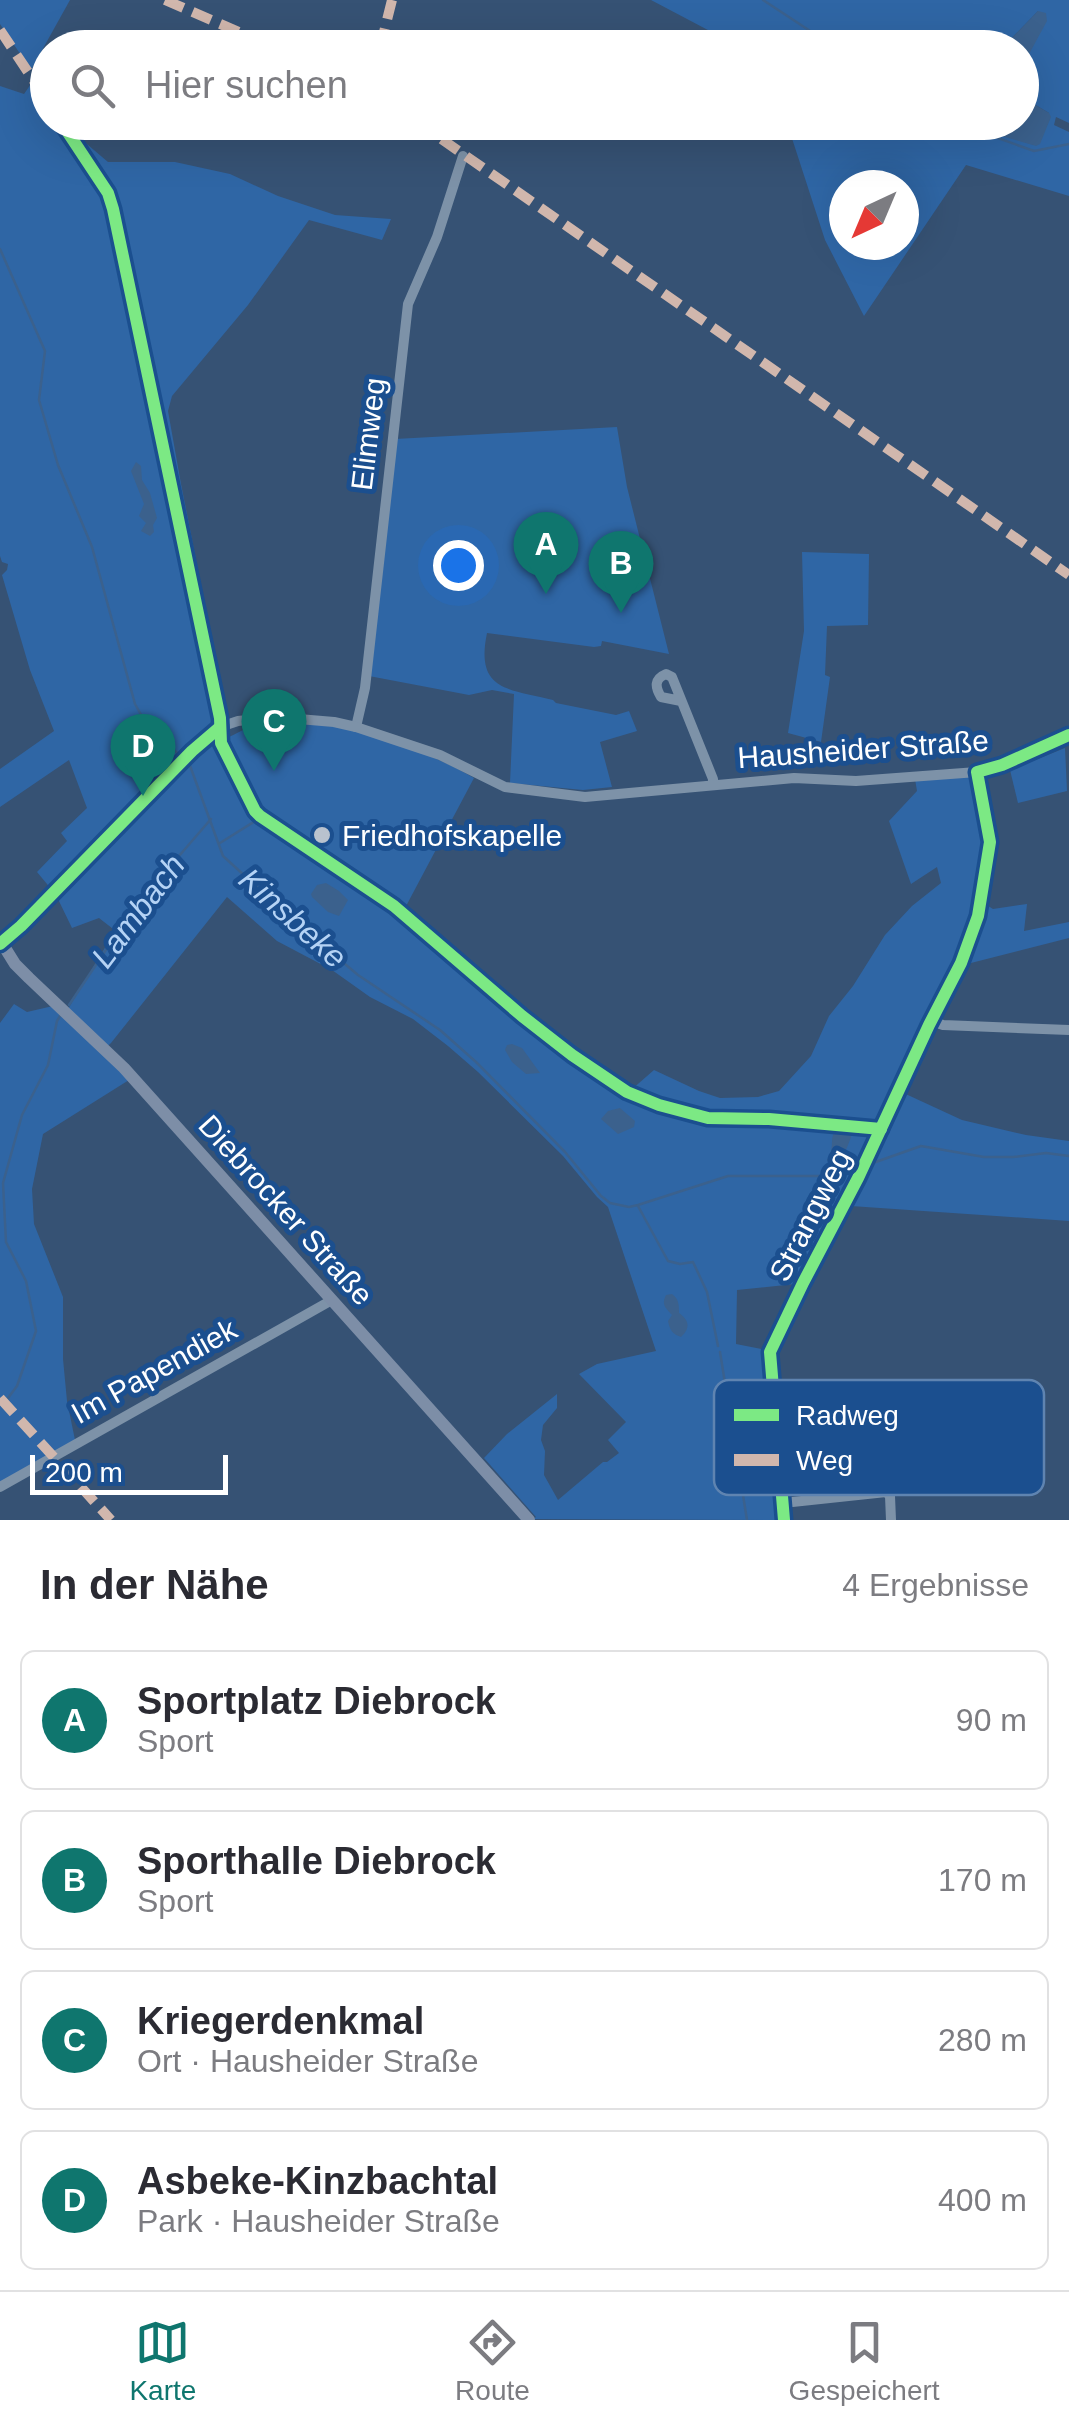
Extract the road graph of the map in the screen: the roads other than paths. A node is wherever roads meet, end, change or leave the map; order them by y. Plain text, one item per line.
1 (462, 156) dead end
2 (681, 701) dead end
3 (356, 726) junction
4 (1069, 735) edge
5 (978, 772) junction
6 (714, 785) junction
7 (0, 942) edge
8 (931, 1021) junction
9 (1069, 1030) edge
10 (332, 1300) junction
11 (772, 1380) edge
12 (0, 1487) edge
13 (781, 1495) edge
14 (847, 1495) edge
15 (889, 1495) edge
16 (782, 1504) junction
17 (529, 1520) edge
18 (784, 1520) edge
19 (891, 1520) edge

1 - 3 street, Elimweg
2 - 6 street, Hausheider Straße
3 - 6 street, Hausheider Straße
3 - 7 street, Hausheider Straße
4 - 5 street, Hausheider Straße
5 - 6 street, Hausheider Straße
5 - 8 street, Strangweg
7 - 10 main road, Diebrocker Straße
8 - 9 street
8 - 11 street, Strangweg
10 - 12 street, Im Papendiek
10 - 17 main road, Diebrocker Straße
13 - 16 street, Strangweg
14 - 16 street
15 - 19 street
16 - 18 street, Strangweg

